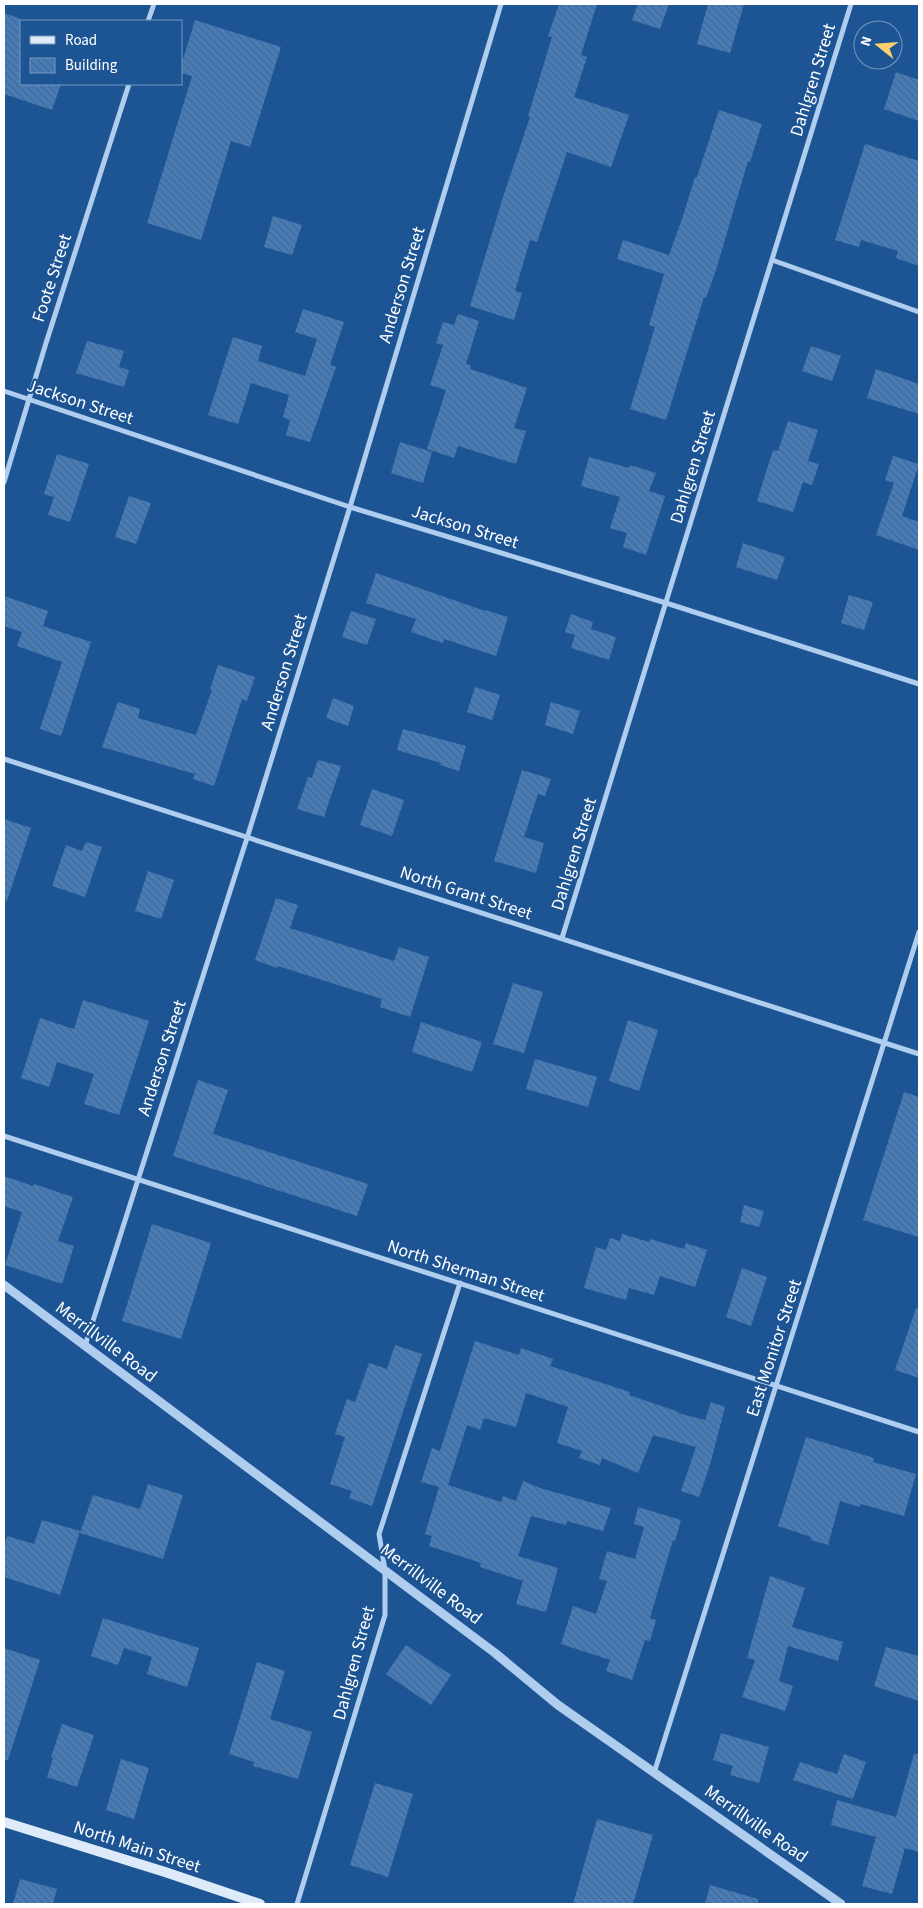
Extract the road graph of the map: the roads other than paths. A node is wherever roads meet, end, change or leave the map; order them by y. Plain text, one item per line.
1 (154, 4) edge
2 (501, 4) edge
3 (851, 4) edge
4 (148, 20) edge
5 (129, 85) edge
6 (772, 260) junction
7 (919, 312) edge
8 (4, 391) edge
9 (30, 399) junction
10 (4, 482) edge
11 (350, 507) junction
12 (666, 603) junction
13 (919, 684) edge
14 (4, 759) edge
15 (247, 838) junction
16 (919, 932) edge
17 (562, 938) junction
18 (884, 1042) junction
19 (919, 1054) edge
20 (4, 1136) edge
21 (137, 1179) junction
22 (460, 1283) junction
23 (4, 1285) edge
24 (84, 1346) junction
25 (776, 1386) junction
26 (919, 1432) edge
27 (385, 1570) junction
28 (654, 1773) junction
29 (4, 1822) edge
30 (260, 1904) edge
31 (297, 1904) edge
32 (841, 1904) edge

1 - 4 street
2 - 11 street, Anderson Street
3 - 6 street, Dahlgren Street
5 - 9 street, Foote Street
6 - 7 street
6 - 12 street, Dahlgren Street
8 - 9 street, Jackson Street
9 - 10 street, Foote Street
9 - 11 street, Jackson Street
11 - 12 street, Jackson Street
11 - 15 street, Anderson Street
12 - 13 street, Jackson Street
12 - 17 street, Dahlgren Street
14 - 15 street, North Grant Street
15 - 17 street, North Grant Street
15 - 21 street, Anderson Street
16 - 18 street, East Monitor Street
17 - 18 street, North Grant Street
18 - 19 street, North Grant Street
18 - 25 street, East Monitor Street
20 - 21 street, North Sherman Street
21 - 22 street, North Sherman Street
21 - 24 street, Anderson Street
22 - 25 street, North Sherman Street
22 - 27 street, Dahlgren Street
23 - 24 street, Merrillville Road
24 - 27 street, Merrillville Road
25 - 26 street, North Sherman Street
25 - 28 street, East Monitor Street
27 - 28 street, Merrillville Road
27 - 31 street, Dahlgren Street
28 - 32 street, Merrillville Road
29 - 30 main road, North Main Street

